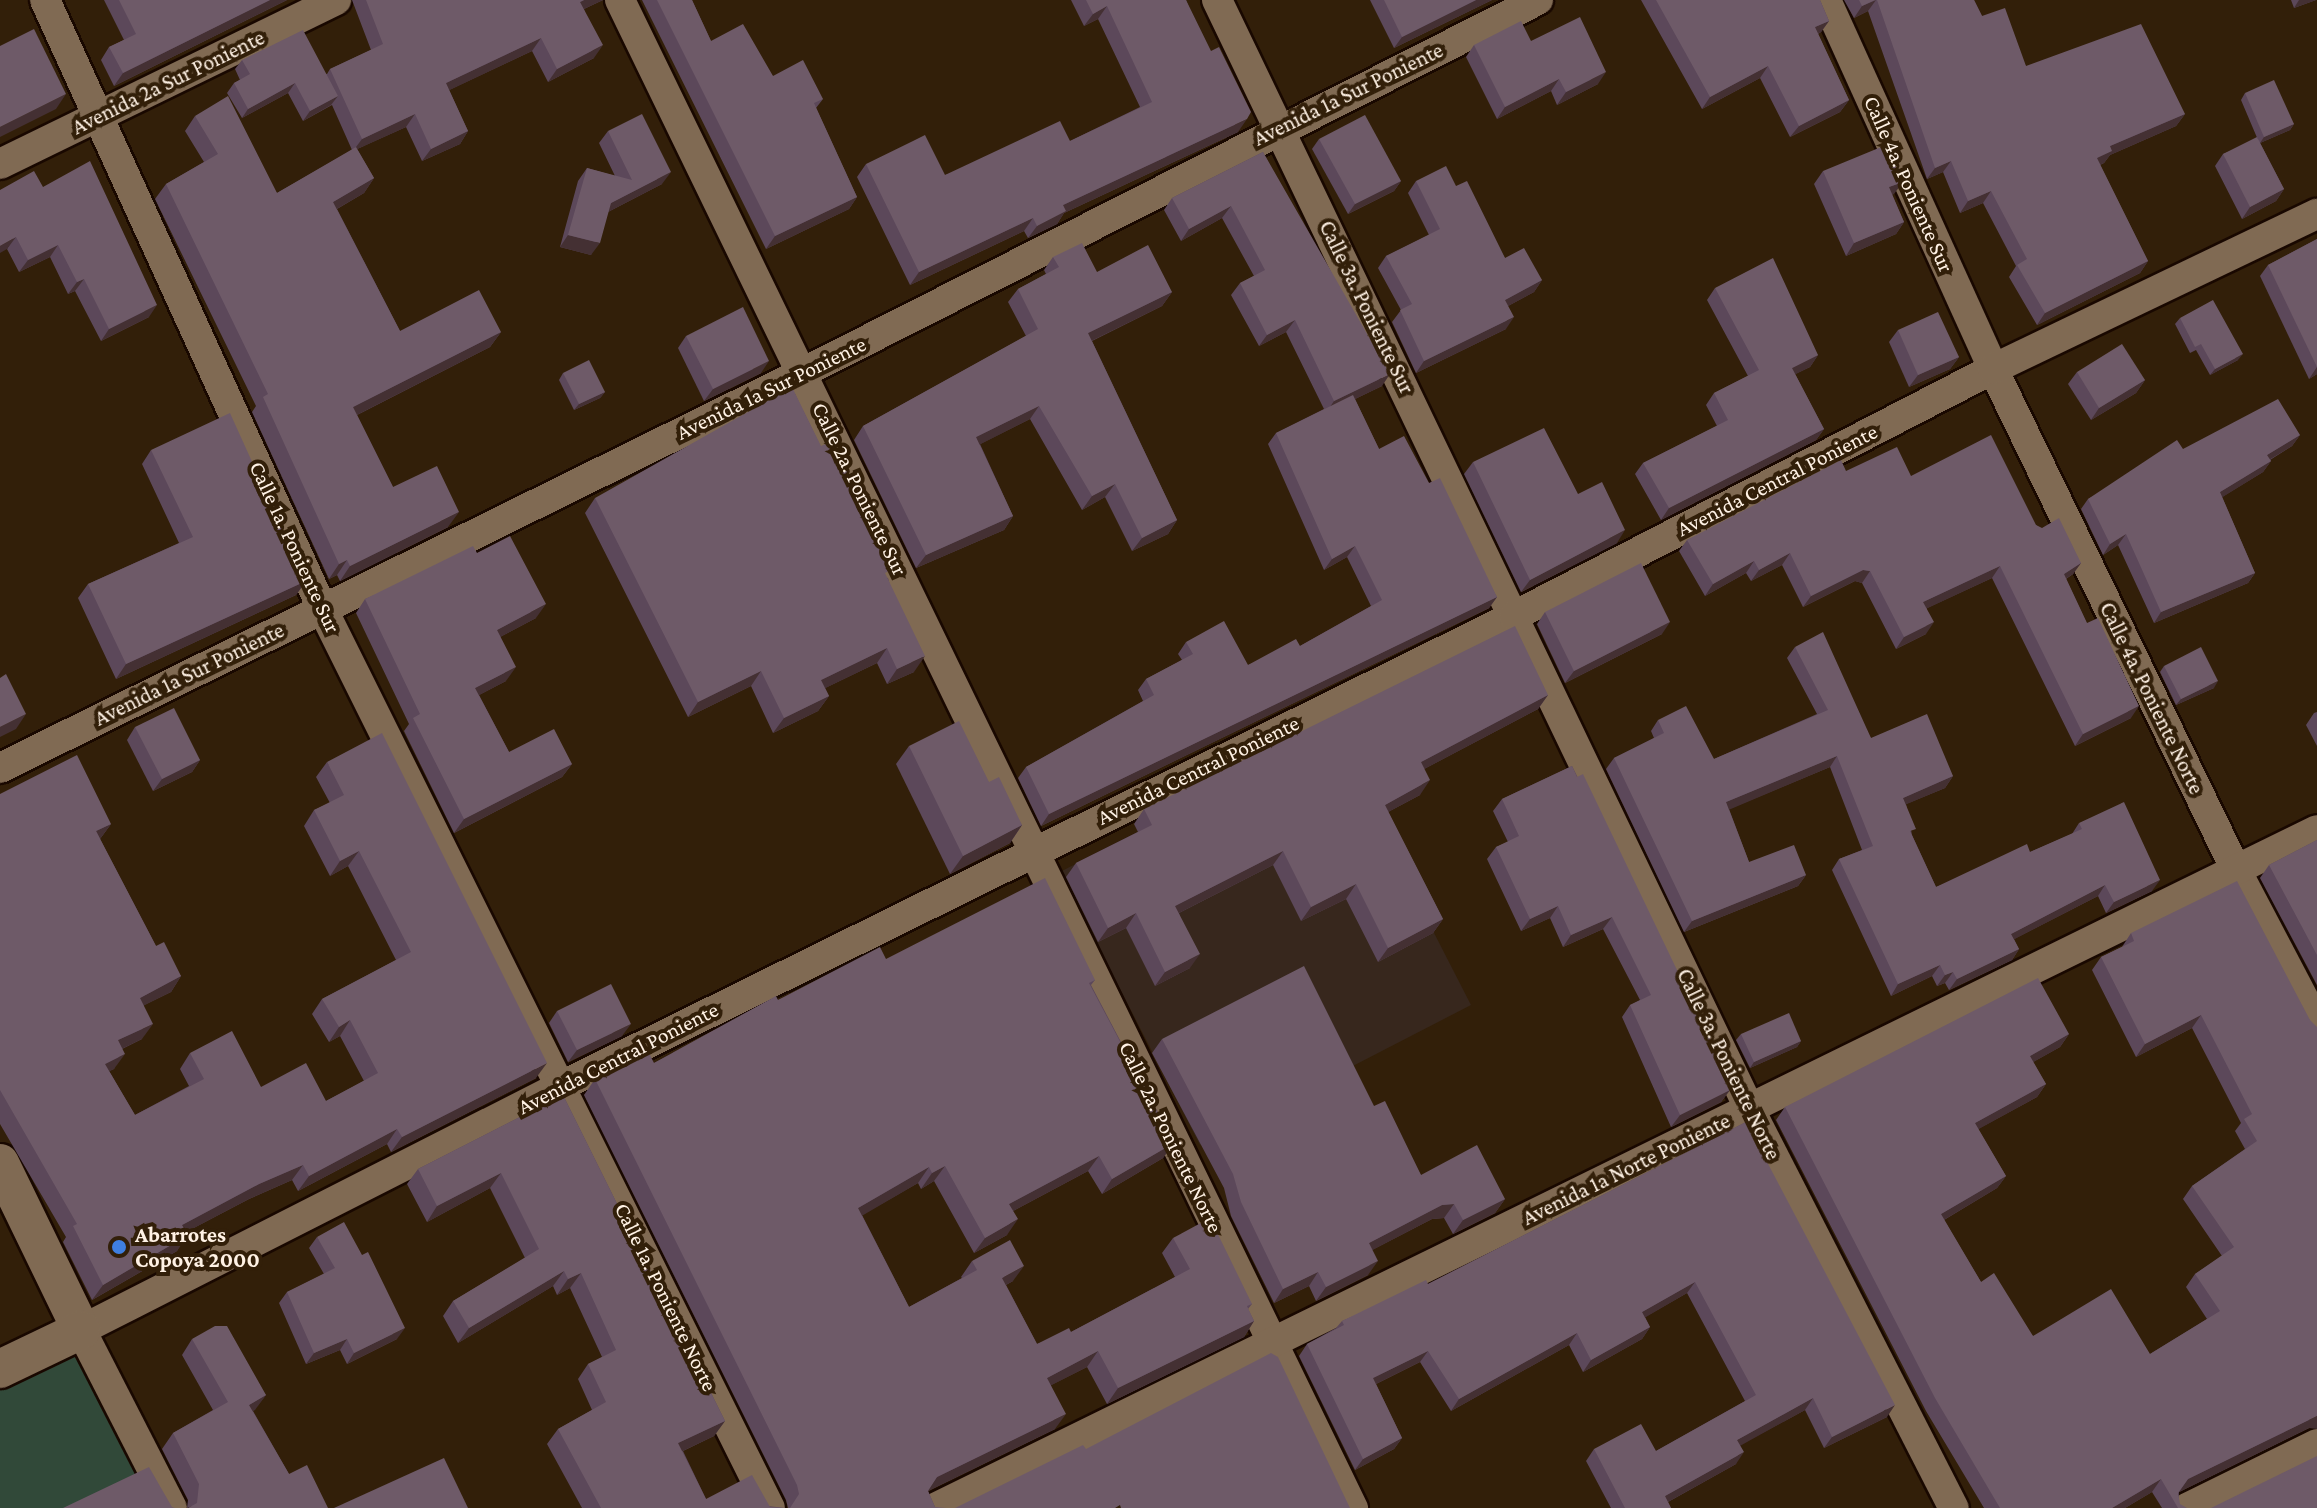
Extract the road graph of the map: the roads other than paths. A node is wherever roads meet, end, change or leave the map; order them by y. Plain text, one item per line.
1 (45, 0) edge
2 (336, 0) edge
3 (620, 0) edge
4 (1217, 0) edge
5 (1538, 0) edge
6 (1826, 0) edge
7 (98, 116) junction
8 (1280, 127) junction
9 (0, 164) edge
10 (2317, 214) edge
11 (1993, 369) junction
12 (804, 372) junction
13 (322, 608) junction
14 (1514, 616) junction
15 (0, 768) edge
16 (2317, 830) edge
17 (1034, 851) junction
18 (2236, 870) junction
19 (2317, 1024) edge
20 (563, 1085) junction
21 (1749, 1108) junction
22 (0, 1163) edge
23 (81, 1330) junction
24 (1270, 1343) junction
25 (0, 1369) edge
26 (2317, 1444) edge
27 (172, 1508) edge
28 (770, 1508) edge
29 (935, 1508) edge
30 (1353, 1508) edge
31 (1954, 1508) edge
32 (2187, 1508) edge

1 - 7 street, Calle 1a. Poniente Sur
2 - 7 street, Avenida 2a Sur Poniente
3 - 12 street, Calle 2a. Poniente Sur
4 - 8 street, Calle 3a. Poniente Sur
5 - 8 street, Avenida 1a Sur Poniente
6 - 11 street, Calle 4a. Poniente Sur
7 - 9 street, Avenida 2a Sur Poniente
7 - 13 street, Calle 1a. Poniente Sur
8 - 12 street, Avenida 1a Sur Poniente
8 - 14 street, Calle 3a. Poniente Sur
10 - 11 street, Avenida Central Poniente
11 - 14 street, Avenida Central Poniente
11 - 18 street, Calle 4a. Poniente Norte
12 - 13 street, Avenida 1a Sur Poniente
12 - 17 street, Calle 2a. Poniente Sur
13 - 15 street, Avenida 1a Sur Poniente
13 - 20 street, Calle 1a. Poniente Sur
14 - 17 street, Avenida Central Poniente
14 - 21 street, Calle 3a. Poniente Norte
16 - 18 street, Avenida 1a Norte Poniente
17 - 20 street, Avenida Central Poniente
17 - 24 street, Calle 2a. Poniente Norte
18 - 19 street, Calle 4a. Poniente Norte
18 - 21 street, Avenida 1a Norte Poniente
20 - 23 street, Avenida Central Poniente
20 - 28 street, Calle 1a. Poniente Norte
21 - 24 street, Avenida 1a Norte Poniente
21 - 31 street, Calle 3a. Poniente Norte
22 - 23 street
23 - 25 street
23 - 27 street
24 - 29 street, Avenida 1a Norte Poniente
24 - 30 street, Calle 2a. Poniente Norte
26 - 32 street

